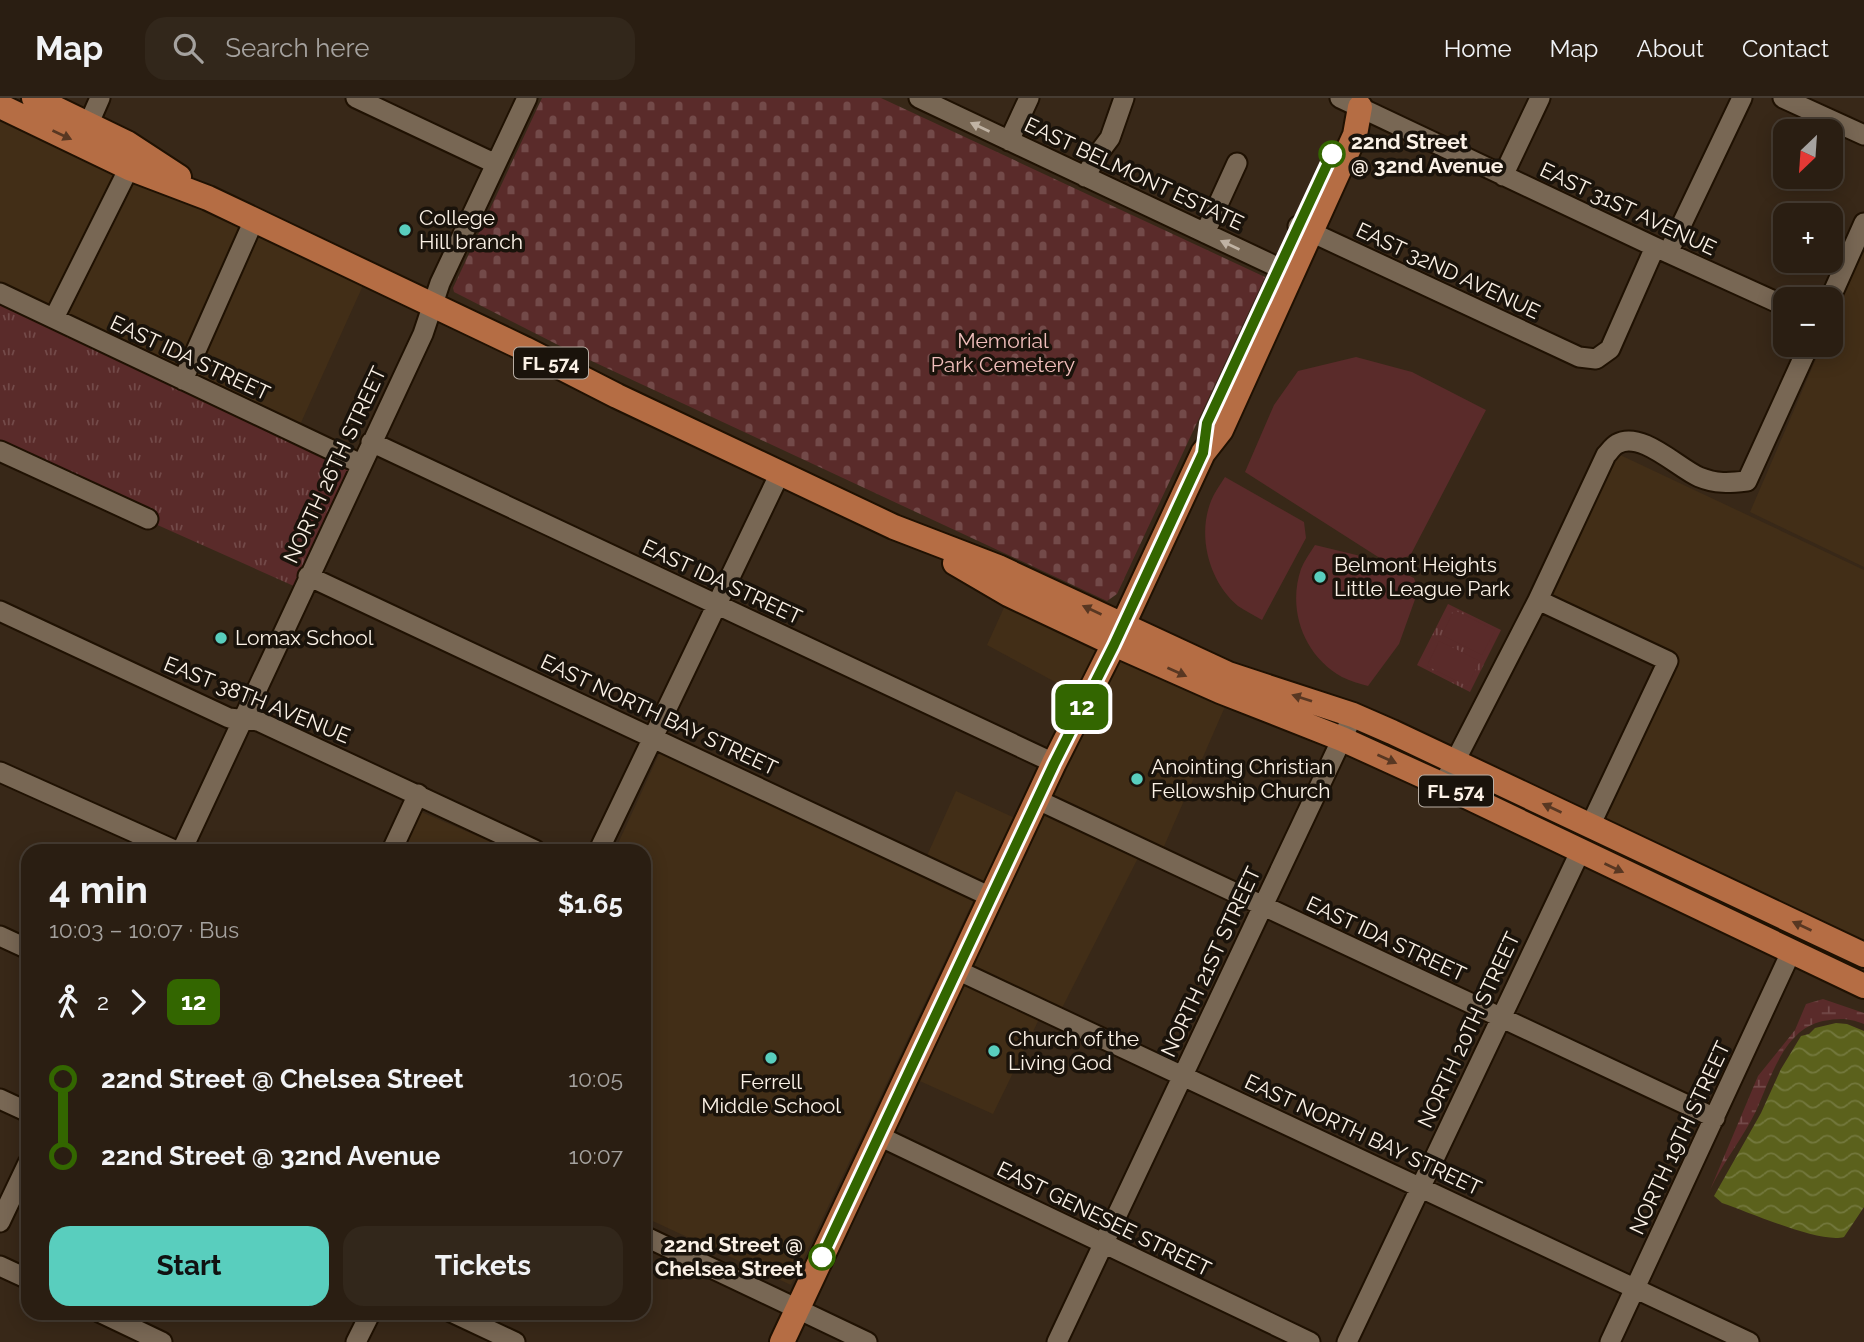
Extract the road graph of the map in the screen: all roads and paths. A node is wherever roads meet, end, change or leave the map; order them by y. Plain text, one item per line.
1 (34, 98) edge
2 (100, 98) edge
3 (356, 98) edge
4 (527, 98) edge
5 (919, 98) edge
6 (1029, 98) edge
7 (1124, 98) edge
8 (1540, 98) edge
9 (1742, 98) edge
10 (1783, 98) edge
11 (1355, 101) edge
12 (0, 106) edge
13 (89, 123) junction
14 (1864, 135) edge
15 (1009, 141) junction
16 (1237, 163) dead end
17 (496, 164) junction
18 (130, 168) junction
19 (1503, 176) junction
20 (1085, 177) junction
21 (208, 198) junction
22 (254, 220) junction
23 (1864, 223) edge
24 (1305, 229) junction
25 (1205, 233) junction
26 (1661, 250) junction
27 (1285, 270) junction
28 (1835, 287) edge
29 (0, 293) edge
30 (1773, 301) edge
31 (433, 305) junction
32 (54, 318) junction
33 (1804, 357) edge
34 (183, 380) junction
35 (371, 443) junction
36 (0, 451) edge
37 (361, 464) junction
38 (780, 473) junction
39 (148, 519) dead end
40 (308, 576) junction
41 (1538, 600) junction
42 (717, 605) junction
43 (0, 611) edge
44 (1119, 635) junction
45 (1353, 715) junction
46 (242, 719) junction
47 (653, 737) junction
48 (1342, 739) junction
49 (1455, 762) junction
50 (1054, 764) junction
51 (0, 772) edge
52 (1443, 785) junction
53 (418, 794) junction
54 (1038, 800) junction
55 (1507, 816) junction
56 (1590, 826) junction
57 (161, 844) edge
58 (185, 844) edge
59 (395, 844) edge
60 (522, 844) edge
61 (602, 844) edge
62 (1580, 852) junction
63 (991, 897) junction
64 (1262, 906) junction
65 (0, 936) edge
66 (21, 946) edge
67 (1791, 952) junction
68 (1864, 956) edge
69 (957, 970) junction
70 (1864, 986) edge
71 (1500, 1018) junction
72 (1182, 1076) junction
73 (0, 1099) edge
74 (21, 1109) edge
75 (1715, 1118) junction
76 (879, 1136) junction
77 (21, 1178) edge
78 (1420, 1187) junction
79 (0, 1222) edge
80 (651, 1239) edge
81 (1103, 1245) junction
82 (0, 1266) edge
83 (21, 1276) edge
84 (1635, 1289) junction
85 (798, 1308) junction
86 (116, 1320) edge
87 (367, 1320) edge
88 (468, 1320) edge
89 (162, 1342) edge
90 (356, 1342) edge
91 (515, 1342) edge
92 (782, 1342) edge
93 (867, 1342) edge
94 (1057, 1342) edge
95 (1310, 1342) edge
96 (1347, 1342) edge
97 (1610, 1342) edge
98 (1749, 1342) edge

1 - 13 main road, FL 574
2 - 13 street
3 - 17 street
4 - 17 street, NORTH 26TH STREET
15 -> 5 street, EAST BELMONT ESTATE
6 - 15 street
7 - 20 street
8 - 19 street
9 - 26 street
10 - 14 street
11 - 19 street, EAST 31ST AVENUE
11 - 24 main road
12 -> 18 main road, FL 574
13 - 21 main road, FL 574
15 - 20 street, EAST BELMONT ESTATE
16 - 25 street
17 - 31 street, NORTH 26TH STREET
18 - 21 main road, FL 574
18 - 32 street
19 - 26 street, EAST 31ST AVENUE
20 - 25 street, EAST BELMONT ESTATE
21 - 22 main road, FL 574
22 - 31 main road, FL 574
22 - 34 street
23 - 28 street
24 - 26 street, EAST 32ND AVENUE
24 - 27 main road
27 -> 25 street, EAST BELMONT ESTATE
26 - 30 street, EAST 31ST AVENUE
27 - 44 main road
29 - 32 street, EAST IDA STREET
31 - 35 street, NORTH 26TH STREET
31 - 38 main road, FL 574
32 - 34 street, EAST IDA STREET
33 - 41 street
34 - 37 street, EAST IDA STREET
35 - 37 street, NORTH 26TH STREET
35 - 42 street, EAST IDA STREET
36 - 39 street
37 - 40 street, NORTH 26TH STREET
38 - 42 street
38 - 44 main road, FL 574
40 - 46 street, NORTH 26TH STREET
40 - 47 street, EAST NORTH BAY STREET
41 - 49 street
41 - 56 street
42 - 47 street
42 - 50 street, EAST IDA STREET
43 - 46 street, EAST 38TH AVENUE
45 -> 44 main road, FL 574
44 -> 48 main road, FL 574
44 - 50 main road
45 - 48 street, NORTH 21ST STREET
45 - 49 main road, FL 574
46 - 53 street, EAST 38TH AVENUE
46 - 58 street, NORTH 26TH STREET
47 - 61 street
47 - 63 street, EAST NORTH BAY STREET
48 -> 52 main road, FL 574
48 - 64 street, NORTH 21ST STREET
49 - 52 street
56 -> 49 main road, FL 574
50 - 54 main road
51 - 57 street
52 - 55 main road, FL 574
53 - 59 street
53 - 60 street, EAST 38TH AVENUE
54 - 63 main road
54 - 64 street, EAST IDA STREET
55 - 56 main road
55 - 62 main road, FL 574
68 -> 56 main road, FL 574
62 -> 67 main road, FL 574
62 - 71 street, NORTH 20TH STREET
63 - 69 main road
64 - 71 street, EAST IDA STREET
64 - 72 street, NORTH 21ST STREET
65 - 66 street
67 - 70 main road, FL 574
67 - 75 street, NORTH 19TH STREET
69 - 72 street, EAST NORTH BAY STREET
69 - 76 main road
71 - 75 street, EAST IDA STREET
71 - 78 street, NORTH 20TH STREET
72 - 78 street, EAST NORTH BAY STREET
72 - 81 street, NORTH 21ST STREET
73 - 74 street
75 - 84 street, NORTH 19TH STREET
76 - 81 street, EAST GENESEE STREET
76 - 85 main road
77 - 79 street
78 - 84 street, EAST NORTH BAY STREET
78 - 96 street, NORTH 20TH STREET
80 - 85 street
81 - 94 street, NORTH 21ST STREET
81 - 95 street, EAST GENESEE STREET
82 - 83 street
84 - 97 street, NORTH 19TH STREET
84 - 98 street, EAST NORTH BAY STREET
85 - 92 main road
85 - 93 street
86 - 89 street
87 - 90 street
88 - 91 street

